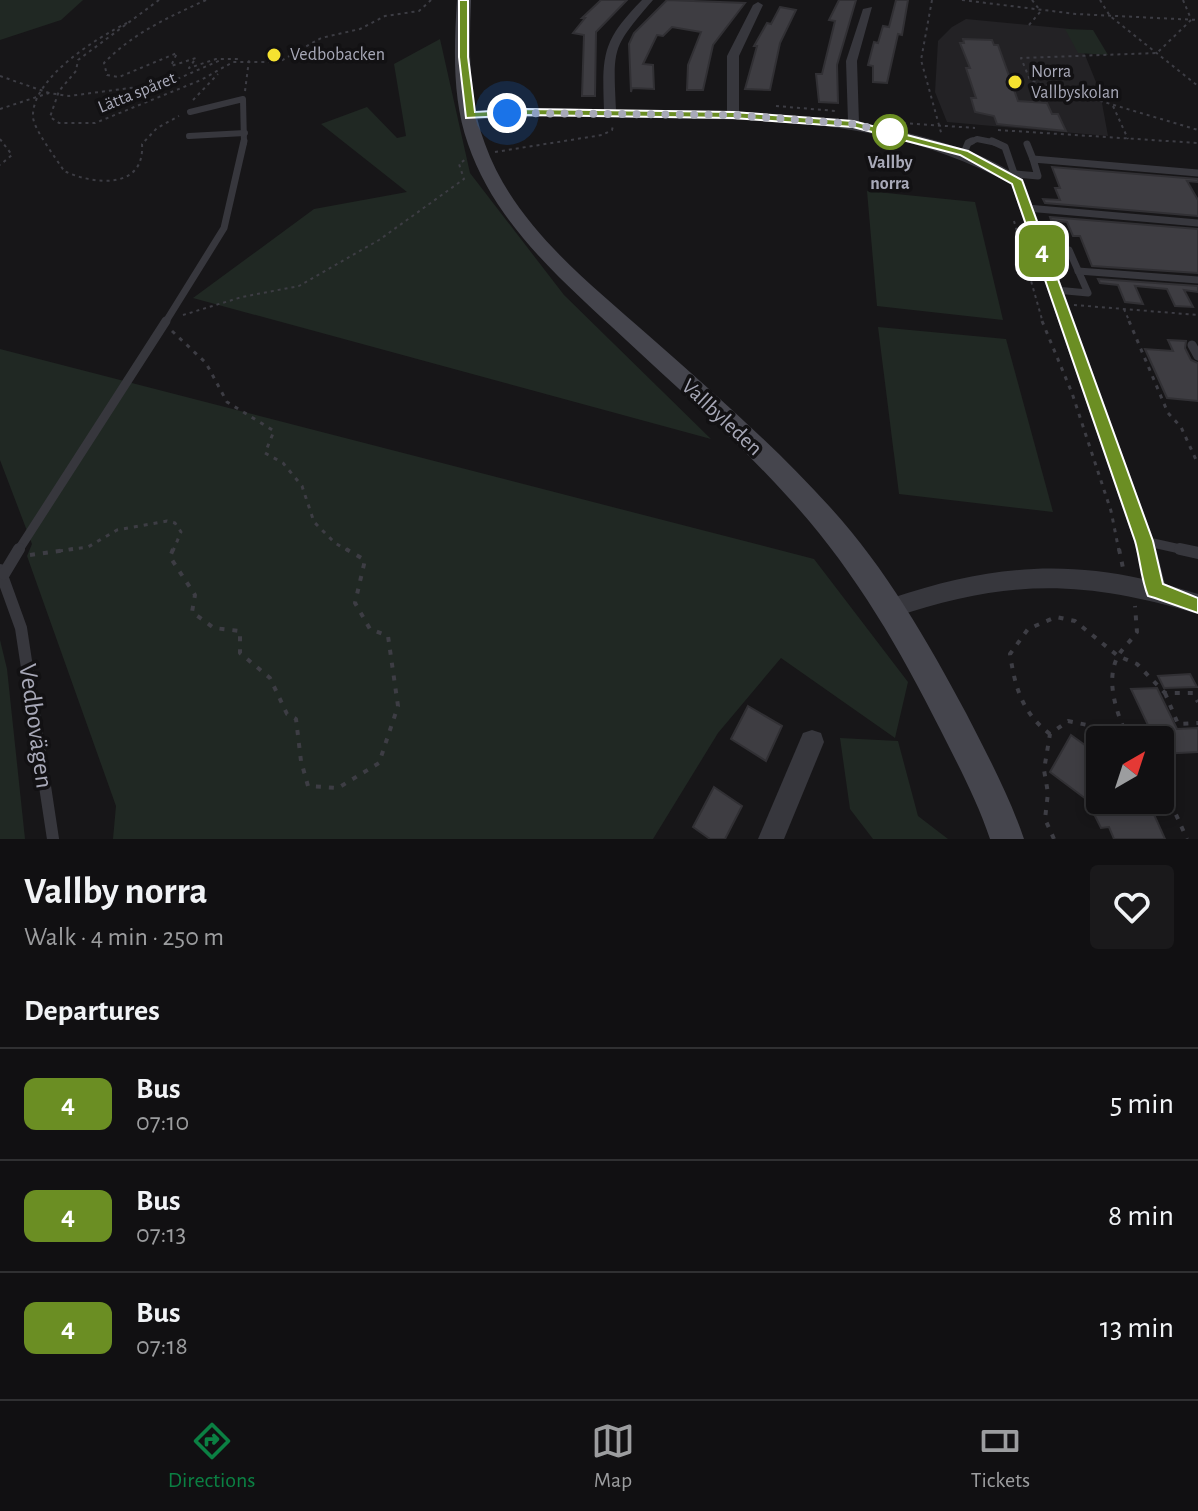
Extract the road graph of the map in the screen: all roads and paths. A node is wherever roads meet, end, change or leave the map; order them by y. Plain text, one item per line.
1 (159, 0) edge
2 (206, 0) edge
3 (431, 0) edge
4 (464, 0) edge
5 (648, 0) edge
6 (932, 0) edge
7 (962, 0) edge
8 (1032, 0) edge
9 (1100, 0) edge
10 (1183, 0) edge
11 (758, 5) dead end
12 (868, 9) dead end
13 (1041, 11) junction
14 (1110, 16) junction
15 (133, 20) junction
16 (1191, 20) junction
17 (1198, 20) edge
18 (1029, 25) dead end
19 (1157, 53) junction
20 (225, 58) junction
21 (250, 60) junction
22 (221, 71) junction
23 (0, 76) edge
24 (1198, 86) edge
25 (42, 89) junction
26 (49, 93) junction
27 (58, 94) junction
28 (35, 97) junction
29 (243, 99) junction
30 (1112, 104) junction
31 (0, 109) edge
32 (190, 112) junction
33 (613, 114) junction
34 (733, 115) junction
35 (470, 116) junction
36 (900, 123) dead end
37 (853, 124) junction
38 (939, 125) junction
39 (980, 129) dead end
40 (993, 130) dead end
41 (1198, 130) edge
42 (245, 133) junction
43 (189, 136) dead end
44 (0, 139) edge
45 (1128, 139) junction
46 (1198, 143) edge
47 (1027, 144) dead end
48 (491, 153) dead end
49 (964, 153) junction
50 (470, 155) dead end
51 (1033, 159) junction
52 (0, 165) edge
53 (1198, 173) edge
54 (1016, 178) junction
55 (1020, 214) junction
56 (1198, 223) edge
57 (1041, 247) junction
58 (1078, 271) junction
59 (1198, 280) edge
60 (1056, 290) junction
61 (1198, 315) edge
62 (165, 319) junction
63 (1192, 345) dead end
64 (1198, 356) edge
65 (1198, 464) edge
66 (1144, 541) junction
67 (1198, 553) edge
68 (2, 572) edge
69 (1128, 584) junction
70 (1155, 590) junction
71 (1198, 604) edge
72 (892, 608) junction
73 (1118, 656) junction
74 (1165, 693) junction
75 (1198, 702) edge
76 (1198, 723) edge
77 (1092, 726) edge
78 (1124, 726) edge
79 (1050, 734) junction
80 (812, 742) dead end
81 (1174, 810) edge
82 (53, 839) edge
83 (771, 839) edge
84 (1007, 839) edge
85 (1054, 839) edge
86 (1187, 839) edge

1 - 15 path, Lätta spåret
2 - 20 path
3 - 21 path
4 - 35 main road, Vallbyleden
5 - 33 street
6 - 38 path
7 - 13 path
8 - 13 path
9 - 14 path
10 - 16 path
11 - 34 street
12 - 37 street
13 - 14 path
13 - 18 path
14 - 16 path
14 - 19 path
15 - 25 path
15 - 27 path, Lätta spåret
16 - 17 path
16 - 19 path
19 - 24 path
19 - 30 path
20 - 21 path
20 - 27 path
21 - 22 path, Lätta spåret
21 - 29 path
22 - 27 path, Lätta spåret
22 - 32 path
23 - 25 path
25 - 26 path
25 - 28 path
26 - 27 path
26 - 28 path
28 - 31 path
28 - 32 path
29 - 32 lane
29 - 42 lane
30 - 41 path
30 - 45 path
33 - 34 street
33 - 35 street
33 - 48 path
34 - 37 street
35 - 72 main road, Vallbyleden
36 - 38 path
37 - 49 street
38 - 39 path
40 - 45 path
42 - 43 lane
42 - 62 lane
44 - 52 path
45 - 46 path
47 - 51 lane
49 - 54 street
49 - 54 lane
50 - 62 path
51 - 53 lane
51 - 54 lane
54 - 55 street
55 - 56 lane
55 - 57 street
55 - 69 path
57 - 58 lane
57 - 60 street
58 - 59 lane
58 - 60 lane
60 - 66 street
61 - 65 path
62 - 68 lane
62 - 68 path
63 - 64 lane
66 - 67 lane
66 - 70 street
68 - 82 lane, Vedbovägen
69 - 70 street
69 - 72 street
69 - 73 path
70 - 71 street
72 - 84 main road, Vallbyleden
73 - 74 path
73 - 78 path
73 - 79 path
74 - 75 path
74 - 76 path
77 - 79 path
79 - 85 path
80 - 83 street
81 - 86 path

